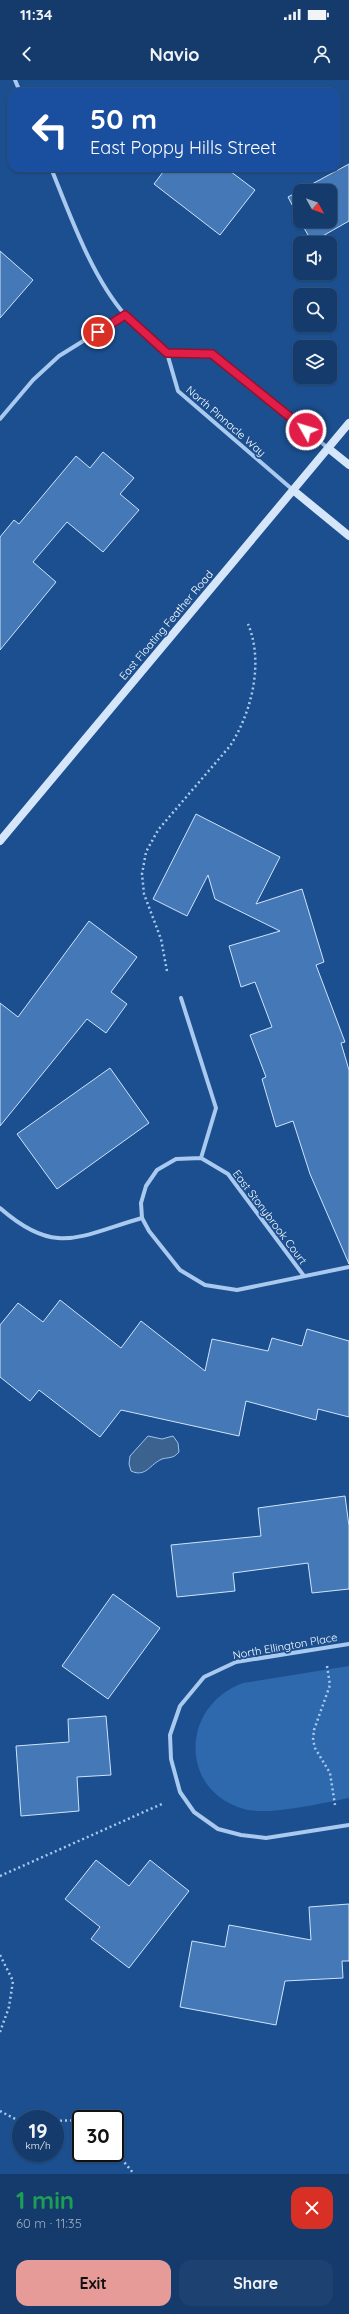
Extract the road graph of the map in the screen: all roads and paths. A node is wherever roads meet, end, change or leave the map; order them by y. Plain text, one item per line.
1 (53, 172) edge
2 (125, 315) junction
3 (167, 353) junction
4 (0, 419) edge
5 (349, 423) edge
6 (328, 448) junction
7 (349, 465) edge
8 (293, 490) junction
9 (349, 536) edge
10 (248, 624) dead end
11 (0, 841) edge
12 (168, 971) dead end
13 (181, 998) dead end
14 (200, 1158) junction
15 (0, 1208) edge
16 (142, 1218) junction
17 (349, 1267) edge
18 (304, 1276) junction
19 (349, 1644) edge
20 (327, 1666) dead end
21 (164, 1803) dead end
22 (335, 1804) dead end
23 (349, 1825) edge
24 (0, 1876) edge
25 (0, 1955) edge
26 (0, 2032) edge
27 (0, 2111) edge
28 (12, 2117) edge
29 (124, 2161) edge
30 (134, 2174) edge

1 - 2 street
2 - 3 street
2 - 4 street
3 - 6 street
3 - 8 street, North Pinnacle Way
5 - 6 main road, East Floating Feather Road
6 - 7 main road
6 - 8 main road, East Floating Feather Road
8 - 9 main road
8 - 11 main road, East Floating Feather Road
10 - 12 path
13 - 14 street
14 - 16 street
14 - 18 street, East Stonybrook Court
15 - 16 street
16 - 18 street, East Stonybrook Court
17 - 18 street, East Stonybrook Court
19 - 23 street, North Ellington Place
20 - 22 path
21 - 24 path
25 - 26 path
27 - 28 path
29 - 30 path

